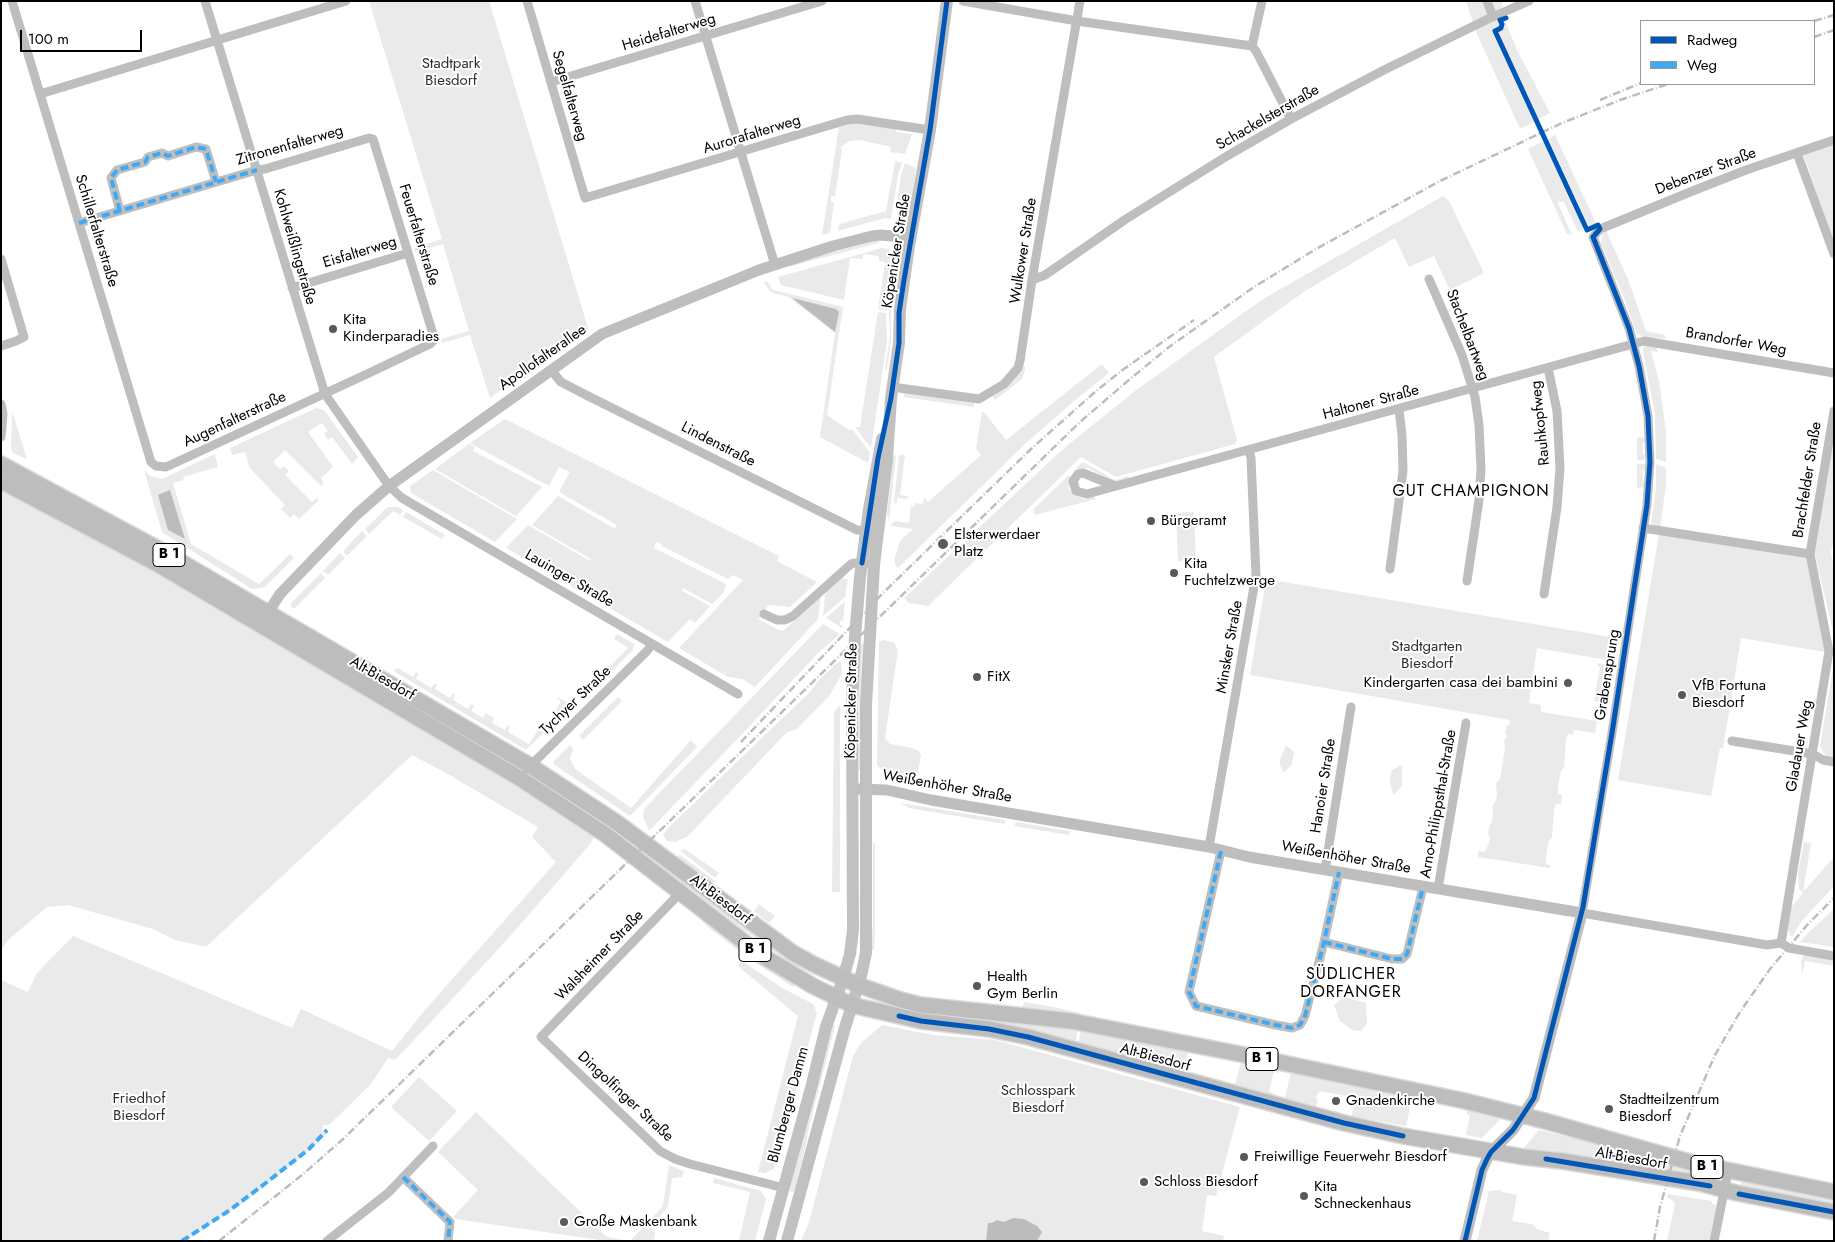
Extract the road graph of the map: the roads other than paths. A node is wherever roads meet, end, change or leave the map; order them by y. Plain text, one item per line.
1 (12, 1) edge
2 (205, 1) edge
3 (346, 1) edge
4 (527, 1) edge
5 (695, 1) edge
6 (822, 1) edge
7 (947, 1) edge
8 (963, 1) edge
9 (1080, 1) edge
10 (1262, 1) edge
11 (1487, 1) edge
12 (1530, 1) edge
13 (1492, 17) junction
14 (1077, 20) junction
15 (706, 36) junction
16 (218, 40) junction
17 (1252, 46) junction
18 (552, 82) junction
19 (40, 94) junction
20 (1291, 119) junction
21 (930, 130) junction
22 (373, 139) joint
23 (1834, 140) edge
24 (1797, 152) junction
25 (741, 153) junction
26 (257, 170) junction
27 (216, 182) junction
28 (585, 198) joint
29 (120, 211) junction
30 (79, 223) junction
31 (1593, 237) joint
32 (911, 238) junction
33 (408, 252) junction
34 (1834, 254) edge
35 (1, 259) edge
36 (775, 265) junction
37 (1429, 279) dead end
38 (1032, 280) junction
39 (292, 288) junction
40 (1633, 345) junction
41 (1, 346) edge
42 (1548, 368) junction
43 (550, 370) junction
44 (1834, 373) edge
45 (1473, 389) junction
46 (891, 392) junction
47 (324, 394) junction
48 (1, 404) edge
49 (1399, 409) junction
50 (1834, 411) edge
51 (1, 437) edge
52 (1249, 450) junction
53 (1, 464) edge
54 (156, 466) joint
55 (1, 481) edge
56 (389, 486) junction
57 (1115, 486) dead end
58 (1643, 528) junction
59 (872, 531) junction
60 (1810, 554) junction
61 (868, 564) junction
62 (1390, 569) dead end
63 (1467, 581) dead end
64 (1544, 594) dead end
65 (764, 614) dead end
66 (264, 618) junction
67 (652, 644) junction
68 (738, 694) dead end
69 (1351, 707) dead end
70 (1466, 724) dead end
71 (1732, 741) dead end
72 (1813, 754) junction
73 (1834, 762) edge
74 (529, 765) junction
75 (521, 779) junction
76 (852, 789) junction
77 (866, 789) junction
78 (1209, 847) junction
79 (1221, 851) junction
80 (1325, 870) junction
81 (1339, 872) junction
82 (1423, 887) junction
83 (1438, 889) junction
84 (680, 893) junction
85 (1582, 913) junction
86 (1324, 942) junction
87 (1781, 943) junction
88 (1834, 956) edge
89 (843, 979) junction
90 (858, 985) junction
91 (836, 998) junction
92 (852, 1004) junction
93 (541, 1037) joint
94 (1524, 1115) junction
95 (433, 1146) dead end
96 (1491, 1152) junction
97 (1728, 1172) junction
98 (403, 1177) junction
99 (784, 1188) junction
100 (1724, 1190) junction
101 (1834, 1192) edge
102 (1834, 1212) edge
103 (788, 1236) edge
104 (327, 1241) edge
105 (448, 1241) edge
106 (769, 1241) edge
107 (1466, 1241) edge
108 (1714, 1241) edge

1 - 19 street, Schillerfalterstraße
2 - 16 street, Kohlweißlingstraße
3 - 16 street
4 - 18 street, Segelfalterweg
5 - 15 street
6 - 15 street, Heidefalterweg
7 - 21 main road, Köpenicker Straße
8 - 14 street
9 - 14 street, Wulkower Straße
10 - 17 street
11 - 13 street
12 - 13 street, Schackelsterstraße
13 - 20 street, Schackelsterstraße
14 - 17 street
14 - 38 street, Wulkower Straße
15 - 18 street, Heidefalterweg
15 - 25 street
16 - 19 street
16 - 26 street, Kohlweißlingstraße
17 - 20 street
18 - 28 street, Segelfalterweg
19 - 30 street, Schillerfalterstraße
20 - 38 street, Schackelsterstraße
21 - 25 street, Aurorafalterweg
21 - 32 main road, Köpenicker Straße
22 - 26 street, Zitronenfalterweg
22 - 33 street, Feuerfalterstraße
23 - 24 street, Debenzer Straße
24 - 31 street, Debenzer Straße
24 - 34 street
25 - 28 street, Aurorafalterweg
25 - 36 street
26 - 27 street, Zitronenfalterweg
26 - 39 street, Kohlweißlingstraße
27 - 29 street, Zitronenfalterweg
27 - 29 street
29 - 30 street, Zitronenfalterweg
30 - 54 street, Schillerfalterstraße
31 - 40 street, Grabensprung
32 - 36 street, Apollofalterallee
32 - 46 main road, Köpenicker Straße
33 - 39 street, Eisfalterweg
33 - 47 street, Feuerfalterstraße
35 - 41 street
36 - 43 street, Apollofalterallee
37 - 45 street, Stachelbartweg
38 - 46 street, Wulkower Straße
39 - 47 street, Kohlweißlingstraße
40 - 42 street, Haltoner Straße
40 - 44 street, Brandorfer Weg
40 - 58 street, Grabensprung
42 - 45 street, Haltoner Straße
42 - 64 street, Rauhkopfweg
43 - 56 street, Apollofalterallee
43 - 59 street, Lindenstraße
45 - 49 street, Haltoner Straße
45 - 63 street, Stachelbartweg
46 - 59 main road, Köpenicker Straße
47 - 54 street, Augenfalterstraße
47 - 56 street, Kohlweißlingstraße
48 - 51 street
49 - 52 street, Haltoner Straße
49 - 62 street
50 - 60 street, Brachfelder Straße
52 - 57 street, Haltoner Straße
52 - 78 street, Minsker Straße
53 - 66 main road, Alt-Biesdorf / B 1
55 - 66 main road, Alt-Biesdorf / B 1
56 - 66 street, Apollofalterallee
56 - 67 street, Lauinger Straße
58 - 60 street
58 - 85 street, Grabensprung
59 - 61 main road, Köpenicker Straße
60 - 72 street, Gladauer Weg
61 - 65 street
61 - 76 main road, Köpenicker Straße
61 - 77 main road, Köpenicker Straße
66 - 74 main road, Alt-Biesdorf / B 1
66 - 75 main road, Alt-Biesdorf / B 1
67 - 68 street, Lauinger Straße
67 - 74 street, Tychyer Straße
69 - 80 street, Hanoier Straße
70 - 83 street, Arno-Philippsthal-Straße
71 - 72 street
72 - 73 street
72 - 87 street, Gladauer Weg
74 - 75 street, Tychyer Straße
74 - 89 main road, Alt-Biesdorf / B 1
75 - 84 main road, Alt-Biesdorf / B 1
76 - 77 street, Weißenhöher Straße
76 - 89 main road, Köpenicker Straße
77 - 78 street, Weißenhöher Straße
77 - 90 main road, Köpenicker Straße
78 - 79 street, Weißenhöher Straße
79 - 80 street, Weißenhöher Straße
79 - 86 street
80 - 81 street, Weißenhöher Straße
81 - 82 street, Weißenhöher Straße
81 - 86 street
82 - 83 street, Weißenhöher Straße
82 - 86 street
83 - 85 street, Weißenhöher Straße
84 - 91 main road, Alt-Biesdorf / B 1
84 - 93 street, Walsheimer Straße
85 - 87 street, Weißenhöher Straße
85 - 94 street, Grabensprung
87 - 88 street, Weißenhöher Straße
89 - 90 main road, Alt-Biesdorf / B 1
89 - 91 main road, Blumberger Damm
90 - 92 main road, Köpenicker Straße
90 - 94 main road, Alt-Biesdorf / B 1
91 - 92 main road, Alt-Biesdorf / B 1
91 - 99 main road, Blumberger Damm
92 - 96 main road, Alt-Biesdorf / B 1
92 - 103 main road
93 - 99 street, Dingolfinger Straße
94 - 96 street
94 - 97 main road, Alt-Biesdorf / B 1
95 - 98 street
96 - 100 main road, Alt-Biesdorf / B 1
96 - 107 street
97 - 100 street
97 - 101 main road, Alt-Biesdorf / B 1
98 - 104 street
98 - 105 street
99 - 103 main road
99 - 106 main road, Blumberger Damm
100 - 102 main road, Alt-Biesdorf / B 1
100 - 108 street

